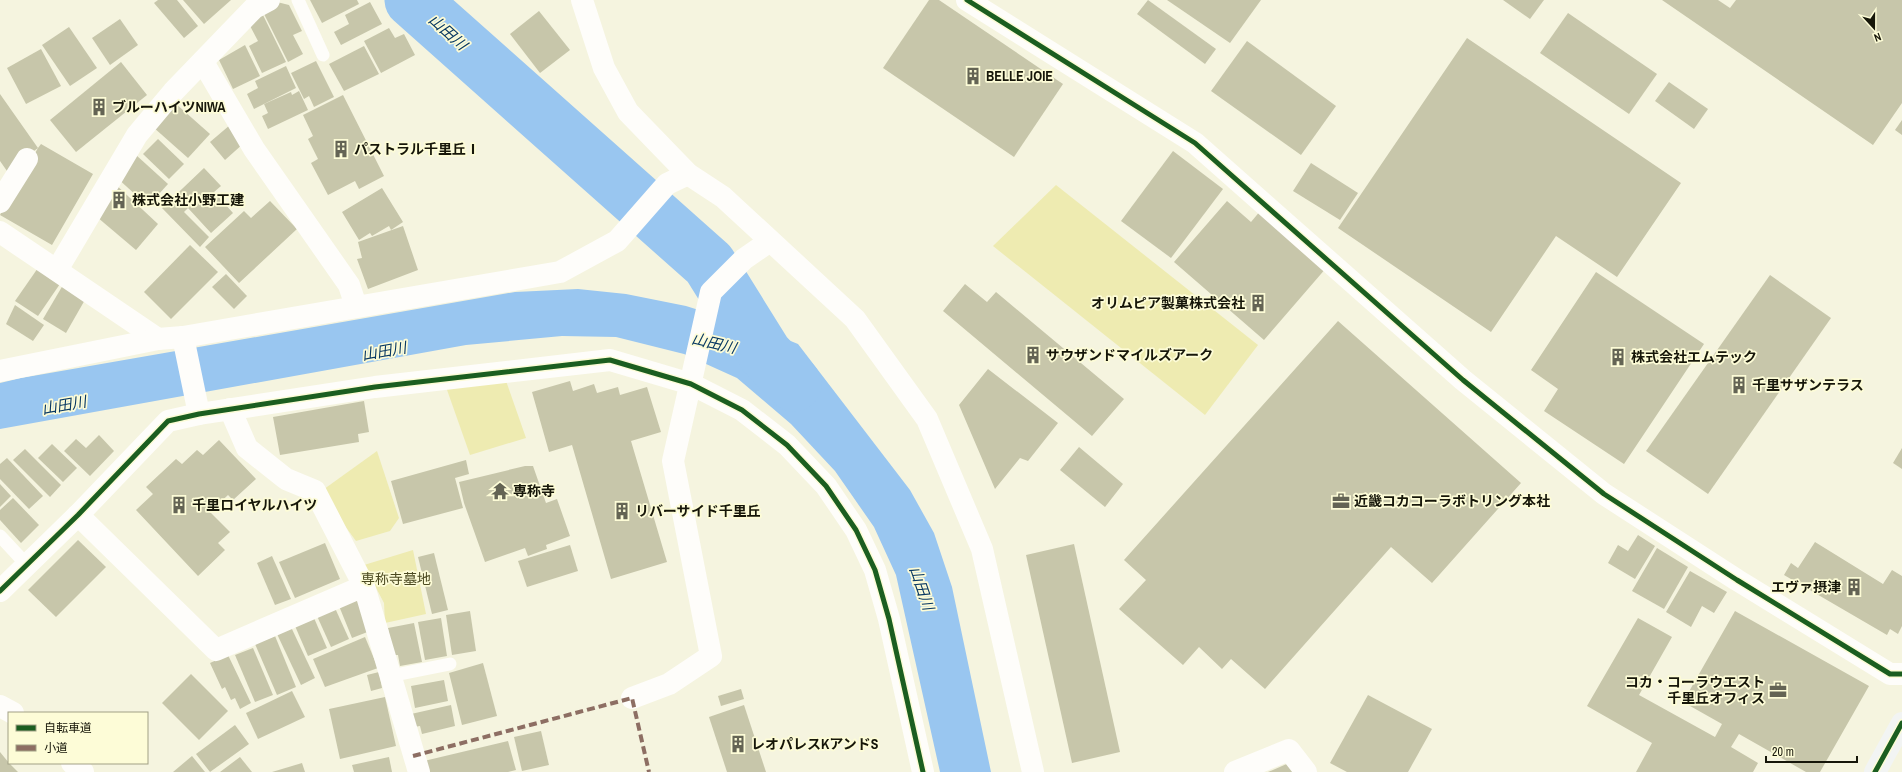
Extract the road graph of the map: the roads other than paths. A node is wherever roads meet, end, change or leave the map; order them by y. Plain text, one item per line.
1 (269, 0) edge
2 (298, 0) edge
3 (582, 0) edge
4 (967, 0) edge
5 (323, 55) dead end
6 (203, 62) junction
7 (28, 158) dead end
8 (688, 174) junction
9 (0, 202) edge
10 (0, 232) edge
11 (770, 241) junction
12 (58, 270) junction
13 (356, 306) junction
14 (183, 337) junction
15 (158, 339) junction
16 (0, 371) edge
17 (692, 380) junction
18 (230, 409) junction
19 (199, 414) junction
20 (78, 515) junction
21 (0, 536) edge
22 (27, 565) junction
23 (364, 586) junction
24 (0, 591) edge
25 (450, 664) dead end
26 (1902, 674) edge
27 (390, 676) junction
28 (632, 698) dead end
29 (0, 706) edge
30 (11, 712) edge
31 (1902, 723) edge
32 (73, 764) edge
33 (83, 772) edge
34 (419, 772) edge
35 (923, 772) edge
36 (1033, 772) edge
37 (1235, 772) edge
38 (1306, 772) edge
39 (1875, 772) edge

1 - 6 street
2 - 5 lane
3 - 8 street
4 - 26 street
6 - 12 street
6 - 13 street
7 - 9 street
8 - 11 street
8 - 13 street
10 - 12 street
11 - 17 street
11 - 36 street
12 - 15 street
13 - 14 street
14 - 15 street
14 - 19 street
15 - 16 street
17 - 18 street
17 - 28 street
17 - 35 street
18 - 19 street
18 - 23 street
19 - 20 street
20 - 22 street
20 - 23 street
21 - 22 lane
22 - 24 street
23 - 27 street
25 - 27 lane
27 - 34 street
29 - 30 street
31 - 39 main road
32 - 33 street
37 - 38 street

